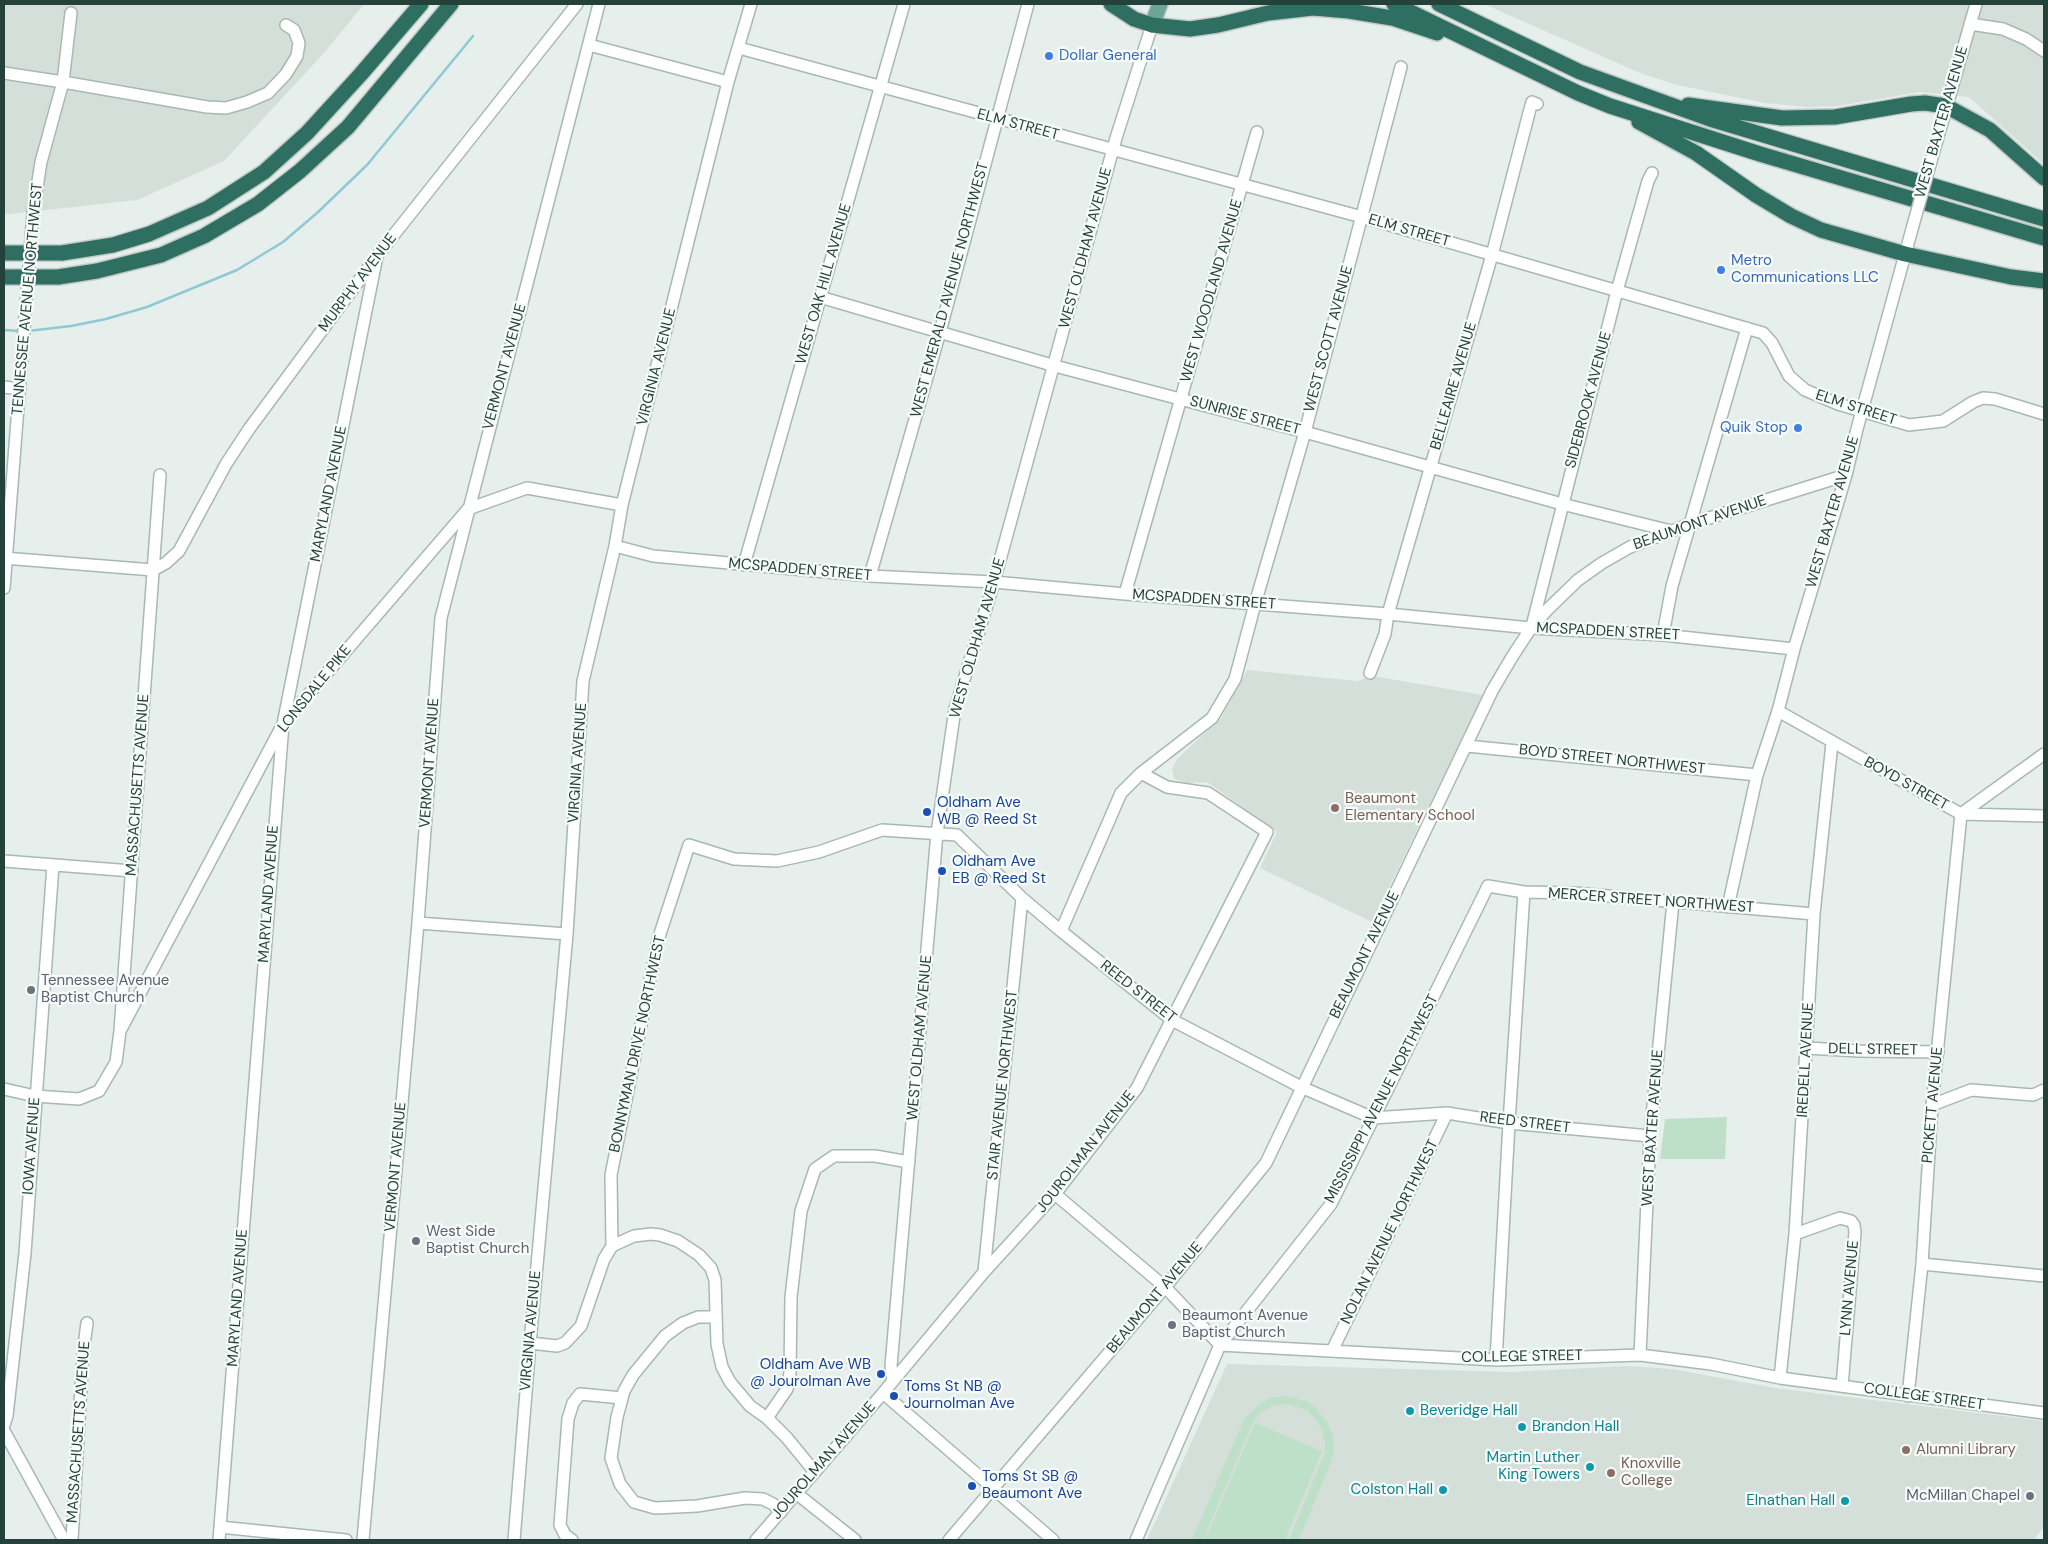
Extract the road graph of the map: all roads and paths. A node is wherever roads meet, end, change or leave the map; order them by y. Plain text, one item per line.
1 (422, 4) edge
2 (451, 4) edge
3 (577, 4) edge
4 (599, 4) edge
5 (751, 4) edge
6 (904, 4) edge
7 (1028, 4) edge
8 (1111, 4) edge
9 (1160, 4) edge
10 (1394, 4) edge
11 (1439, 4) edge
12 (1976, 4) edge
13 (1450, 8) edge
14 (71, 13) dead end
15 (1970, 24) junction
16 (1152, 25) junction
17 (589, 45) junction
18 (739, 48) junction
19 (1486, 48) junction
20 (298, 50) dead end
21 (2044, 51) edge
22 (1401, 67) dead end
23 (4, 74) edge
24 (63, 82) junction
25 (728, 82) junction
26 (880, 86) junction
27 (1660, 101) junction
28 (1537, 104) dead end
29 (1610, 106) junction
30 (1946, 106) junction
31 (996, 119) junction
32 (1256, 132) dead end
33 (1112, 150) junction
34 (1652, 173) dead end
35 (2044, 178) edge
36 (1242, 184) junction
37 (1362, 217) junction
38 (2044, 219) edge
39 (2044, 238) edge
40 (4, 254) edge
41 (1905, 254) junction
42 (1492, 255) junction
43 (377, 256) junction
44 (4, 277) edge
45 (2044, 281) edge
46 (1617, 290) junction
47 (820, 297) junction
48 (1747, 328) junction
49 (940, 332) junction
50 (1054, 366) junction
51 (4, 387) edge
52 (20, 389) junction
53 (1182, 400) junction
54 (1862, 411) junction
55 (2044, 414) edge
56 (1305, 432) junction
57 (1430, 468) junction
58 (160, 474) dead end
59 (1846, 475) junction
60 (1562, 504) junction
61 (622, 506) junction
62 (468, 509) junction
63 (1690, 524) junction
64 (1671, 532) junction
65 (615, 546) junction
66 (5, 558) edge
67 (744, 565) junction
68 (153, 570) junction
69 (870, 576) junction
70 (994, 582) junction
71 (4, 588) edge
72 (1125, 594) junction
73 (1255, 604) junction
74 (1388, 614) junction
75 (1532, 628) junction
76 (1663, 635) junction
77 (1794, 649) junction
78 (1370, 673) dead end
79 (1778, 711) junction
80 (283, 724) junction
81 (1832, 743) junction
82 (1467, 746) junction
83 (2044, 754) edge
84 (1141, 773) junction
85 (1757, 775) junction
86 (1961, 814) junction
87 (2044, 816) edge
88 (937, 833) junction
89 (689, 845) joint
90 (4, 861) edge
91 (53, 865) junction
92 (132, 870) junction
93 (1488, 886) joint
94 (1524, 892) junction
95 (1022, 898) junction
96 (1674, 902) junction
97 (1728, 906) junction
98 (1814, 914) junction
99 (418, 923) junction
100 (1061, 931) junction
101 (567, 934) junction
102 (1172, 1020) junction
103 (120, 1031) junction
104 (1807, 1048) junction
105 (1938, 1052) junction
106 (1301, 1087) junction
107 (4, 1089) edge
108 (2044, 1090) edge
109 (35, 1096) junction
110 (1932, 1105) junction
111 (1447, 1113) junction
112 (1373, 1118) junction
113 (1509, 1123) junction
114 (1650, 1136) junction
115 (909, 1162) junction
116 (1055, 1194) junction
117 (1795, 1234) junction
118 (612, 1246) junction
119 (1922, 1264) junction
120 (984, 1272) junction
121 (2044, 1276) edge
122 (1165, 1287) junction
123 (714, 1317) junction
124 (87, 1323) dead end
125 (530, 1343) junction
126 (1220, 1345) junction
127 (1332, 1351) junction
128 (1640, 1355) junction
129 (1496, 1360) junction
130 (1780, 1378) junction
131 (893, 1382) junction
132 (1842, 1386) junction
133 (883, 1393) junction
134 (1908, 1396) junction
135 (622, 1398) junction
136 (2044, 1413) edge
137 (767, 1418) junction
138 (4, 1425) edge
139 (4, 1430) edge
140 (814, 1471) junction
141 (993, 1490) junction
142 (796, 1493) junction
143 (780, 1512) junction
144 (220, 1527) junction
145 (64, 1540) edge
146 (72, 1540) edge
147 (219, 1540) edge
148 (346, 1540) edge
149 (363, 1540) edge
150 (514, 1540) edge
151 (572, 1540) edge
152 (756, 1540) edge
153 (855, 1540) edge
154 (949, 1540) edge
155 (1053, 1540) edge
156 (1136, 1540) edge

1 - 40 highway, bridge
2 - 44 highway, bridge
3 - 43 street, MURPHY AVENUE
4 - 17 street, VERMONT AVENUE
5 - 18 street, VIRGINIA AVENUE
6 - 26 street, WEST OAK HILL AVENUE
7 - 31 street, WEST EMERALD AVENUE NORTHWEST
8 - 16 highway
9 - 16 main road, WEST OLDHAM AVENUE
10 - 19 highway
11 - 13 highway
12 - 15 street, WEST BAXTER AVENUE
13 - 27 highway
14 - 24 street, TENNESSEE AVENUE NORTHWEST
15 - 21 street
15 - 30 street, WEST BAXTER AVENUE
16 - 19 highway
16 - 33 street, WEST OLDHAM AVENUE
17 - 25 street
17 - 62 street, VERMONT AVENUE
18 - 25 street, VIRGINIA AVENUE
18 - 26 street, ELM STREET
19 - 29 highway
20 - 24 street
22 - 37 street, WEST SCOTT AVENUE
23 - 24 street
24 - 52 street, TENNESSEE AVENUE NORTHWEST
25 - 61 street, VIRGINIA AVENUE
26 - 31 street, ELM STREET
26 - 47 street, WEST OAK HILL AVENUE
27 - 30 highway
27 - 38 highway
28 - 42 street, BELLEAIRE AVENUE
29 - 39 highway
29 - 41 highway
30 - 35 highway
30 - 41 street, WEST BAXTER AVENUE, bridge
31 - 33 street, ELM STREET
31 - 49 street, WEST EMERALD AVENUE NORTHWEST
32 - 36 street, WEST WOODLAND AVENUE
33 - 36 street, ELM STREET
33 - 50 street, WEST OLDHAM AVENUE
34 - 46 street, SIDEBROOK AVENUE
36 - 37 street, ELM STREET
36 - 53 street, WEST WOODLAND AVENUE
37 - 42 street, ELM STREET
37 - 56 street, WEST SCOTT AVENUE
41 - 45 highway
41 - 54 street, WEST BAXTER AVENUE
42 - 46 street, ELM STREET
42 - 57 street, BELLEAIRE AVENUE
43 - 68 street, MURPHY AVENUE
43 - 80 street, MARYLAND AVENUE
46 - 48 street, ELM STREET
46 - 60 street, SIDEBROOK AVENUE
47 - 49 street, SUNRISE STREET
47 - 67 street, WEST OAK HILL AVENUE
48 - 54 street, ELM STREET
48 - 63 street
49 - 50 street, SUNRISE STREET
49 - 69 street, WEST EMERALD AVENUE NORTHWEST
50 - 53 street, SUNRISE STREET
50 - 70 street, WEST OLDHAM AVENUE
51 - 52 street
52 - 66 street, TENNESSEE AVENUE NORTHWEST
53 - 56 street, SUNRISE STREET
53 - 72 street, WEST WOODLAND AVENUE
54 - 55 street, ELM STREET
54 - 59 street, WEST BAXTER AVENUE
56 - 57 street, SUNRISE STREET
56 - 73 street, WEST SCOTT AVENUE
57 - 60 street, SUNRISE STREET
57 - 74 street, BELLEAIRE AVENUE
58 - 68 street, MASSACHUSETTS AVENUE
59 - 63 street, BEAUMONT AVENUE
59 - 77 street, WEST BAXTER AVENUE
60 - 64 street, SUNRISE STREET
60 - 75 street, SIDEBROOK AVENUE
61 - 62 street, LONSDALE PIKE
61 - 65 street, VIRGINIA AVENUE
62 - 80 street, LONSDALE PIKE
62 - 99 street, VERMONT AVENUE
63 - 64 street, BEAUMONT AVENUE
63 - 76 street
64 - 75 street, BEAUMONT AVENUE
65 - 67 street, MCSPADDEN STREET
65 - 101 street, VIRGINIA AVENUE
66 - 68 street
66 - 71 street, TENNESSEE AVENUE NORTHWEST
67 - 69 street, MCSPADDEN STREET
68 - 92 street, MASSACHUSETTS AVENUE
69 - 70 street, MCSPADDEN STREET
70 - 72 street, MCSPADDEN STREET
70 - 88 street, WEST OLDHAM AVENUE
72 - 73 street, MCSPADDEN STREET
73 - 74 street, MCSPADDEN STREET
73 - 84 street, WEST SCOTT AVENUE
74 - 75 street, MCSPADDEN STREET
74 - 78 street, BELLEAIRE AVENUE
75 - 76 street, MCSPADDEN STREET
75 - 82 street, BEAUMONT AVENUE
76 - 77 street, MCSPADDEN STREET
77 - 79 street, WEST BAXTER AVENUE
79 - 81 street, BOYD STREET
79 - 85 street, WEST BAXTER AVENUE
80 - 103 street, LONSDALE PIKE
80 - 144 street, MARYLAND AVENUE
81 - 86 street, BOYD STREET
81 - 98 street, IREDELL AVENUE
82 - 85 street, BOYD STREET NORTHWEST
82 - 106 street, BEAUMONT AVENUE
83 - 86 street
84 - 100 street, WEST SCOTT AVENUE
84 - 102 street, JOUROLMAN AVENUE
85 - 97 street, WEST BAXTER AVENUE
86 - 87 street, BOYD STREET
86 - 105 street, PICKETT AVENUE
88 - 89 street, REED STREET
88 - 95 street, REED STREET
88 - 115 street, WEST OLDHAM AVENUE
89 - 118 street, BONNYMAN DRIVE NORTHWEST
90 - 91 street
91 - 92 street
91 - 109 street, IOWA AVENUE
92 - 103 street, MASSACHUSETTS AVENUE
93 - 94 street, MERCER STREET NORTHWEST
93 - 112 street, MISSISSIPPI AVENUE NORTHWEST
94 - 96 street, MERCER STREET NORTHWEST
94 - 113 street
95 - 100 street, REED STREET
95 - 120 street, STAIR AVENUE NORTHWEST
96 - 97 street, MERCER STREET NORTHWEST
96 - 114 street, WEST BAXTER AVENUE
97 - 98 street, MERCER STREET NORTHWEST
98 - 104 street, IREDELL AVENUE
99 - 101 street
99 - 149 street, VERMONT AVENUE
100 - 102 street, REED STREET
101 - 125 street, VIRGINIA AVENUE
102 - 106 street, REED STREET
102 - 116 street, JOUROLMAN AVENUE
103 - 109 street, MASSACHUSETTS AVENUE
104 - 105 street, DELL STREET
104 - 117 street, IREDELL AVENUE
105 - 110 street, PICKETT AVENUE
106 - 112 street, REED STREET
106 - 122 street, BEAUMONT AVENUE
107 - 109 street
108 - 110 street
109 - 138 street, IOWA AVENUE
110 - 119 street, PICKETT AVENUE
111 - 112 street, REED STREET
111 - 113 street, REED STREET
111 - 127 street, NOLAN AVENUE NORTHWEST
112 - 126 street, MISSISSIPPI AVENUE NORTHWEST
113 - 114 street, REED STREET
113 - 129 street
114 - 128 street, WEST BAXTER AVENUE
115 - 131 street, WEST OLDHAM AVENUE
115 - 137 street
116 - 120 street, JOUROLMAN AVENUE
116 - 122 street
117 - 130 street, IREDELL AVENUE
117 - 132 street, LYNN AVENUE
118 - 123 street
118 - 125 street
119 - 121 street
119 - 134 street, PICKETT AVENUE
120 - 131 street, JOUROLMAN AVENUE
122 - 126 street
122 - 141 street, BEAUMONT AVENUE
123 - 135 street
123 - 137 street
124 - 146 street, MASSACHUSETTS AVENUE
125 - 150 street, VIRGINIA AVENUE
126 - 127 street, COLLEGE STREET
126 - 156 street, MISSISSIPPI AVENUE NORTHWEST
127 - 129 street, COLLEGE STREET
128 - 129 street, COLLEGE STREET
128 - 130 street, COLLEGE STREET
130 - 132 street, COLLEGE STREET
131 - 133 street, JOUROLMAN AVENUE
132 - 134 street, COLLEGE STREET
133 - 140 street, JOUROLMAN AVENUE
133 - 141 street
134 - 136 street, COLLEGE STREET
135 - 143 street
135 - 151 street
137 - 140 street
139 - 145 street
140 - 142 street, JOUROLMAN AVENUE
141 - 154 street, BEAUMONT AVENUE
141 - 155 street
142 - 143 street, JOUROLMAN AVENUE
142 - 153 street
143 - 152 street, JOUROLMAN AVENUE
144 - 147 street, MARYLAND AVENUE
144 - 148 street

